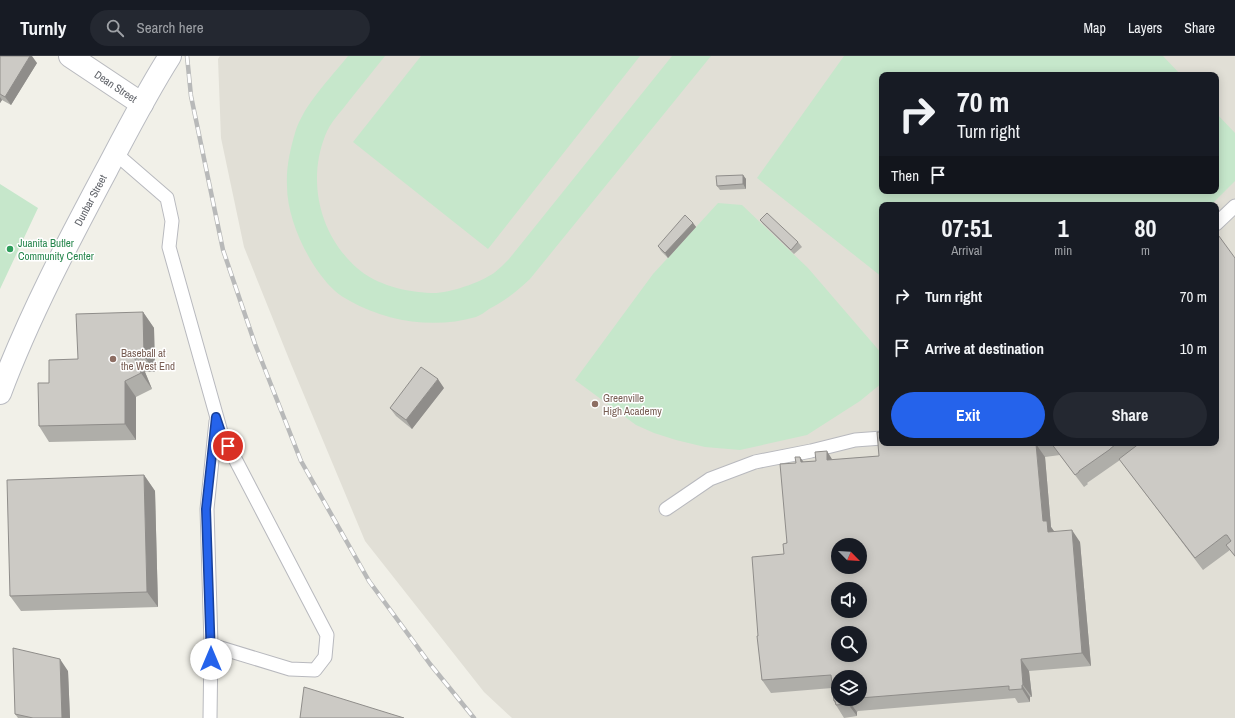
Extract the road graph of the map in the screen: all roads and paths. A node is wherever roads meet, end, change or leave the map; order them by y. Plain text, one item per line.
1 (70, 56) edge
2 (170, 56) edge
3 (142, 104) junction
4 (115, 153) junction
5 (1235, 206) edge
6 (1219, 221) edge
7 (0, 393) edge
8 (216, 417) junction
9 (879, 438) edge
10 (666, 509) dead end
11 (211, 645) junction
12 (210, 718) edge

1 - 3 street, Dean Street
2 - 3 street, Dunbar Street
3 - 4 street, Dunbar Street
4 - 7 street, Dunbar Street
4 - 8 lane
5 - 6 lane
8 - 11 lane
8 - 11 lane
9 - 10 lane
11 - 12 lane

